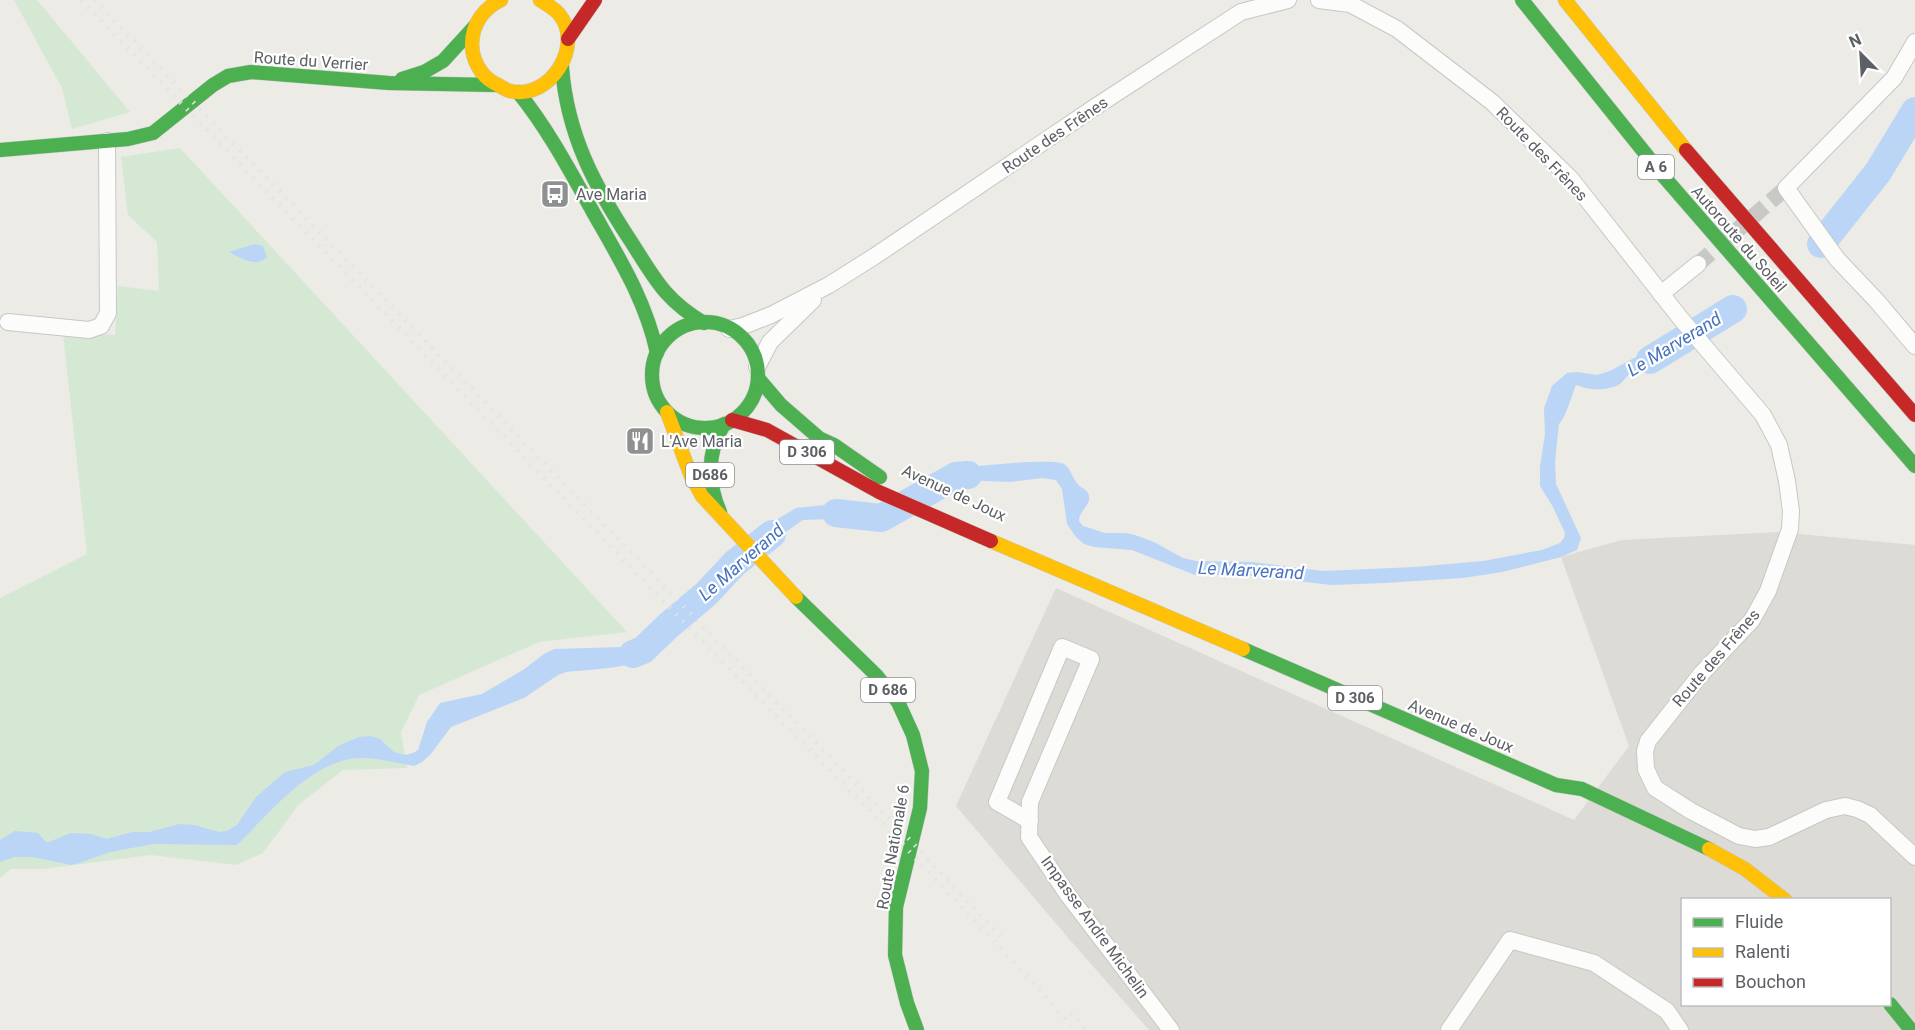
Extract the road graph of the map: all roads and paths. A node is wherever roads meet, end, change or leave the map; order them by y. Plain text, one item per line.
1 (479, 0) edge
2 (501, 0) edge
3 (540, 0) edge
4 (594, 0) edge
5 (1288, 0) edge
6 (1319, 0) edge
7 (1522, 0) edge
8 (1565, 0) edge
9 (478, 20) junction
10 (568, 39) junction
11 (1915, 42) edge
12 (562, 67) junction
13 (389, 83) junction
14 (495, 85) junction
15 (518, 92) junction
16 (107, 141) junction
17 (0, 150) edge
18 (1698, 264) tunnel mouth
19 (829, 285) junction
20 (1661, 294) junction
21 (8, 322) dead end
22 (704, 323) junction
23 (729, 329) junction
24 (1915, 346) edge
25 (657, 353) junction
26 (757, 373) junction
27 (667, 412) junction
28 (1915, 415) edge
29 (728, 422) junction
30 (1915, 466) edge
31 (730, 528) junction
32 (1155, 612) junction
33 (1556, 785) junction
34 (1573, 801) dead end
35 (1590, 808) dead end
36 (1030, 821) junction
37 (1647, 835) dead end
38 (1915, 857) edge
39 (1782, 898) edge
40 (1891, 1005) edge
41 (916, 1030) edge
42 (1171, 1030) edge
43 (1449, 1030) edge
44 (1680, 1030) edge
45 (1911, 1030) edge

1 - 9 main road
2 - 9 main road, Route du Verrier
3 - 10 main road
4 - 10 main road
5 - 19 street, Route des Frênes
6 - 20 street, Route des Frênes
7 - 30 main road, Autoroute du Soleil / A 6
8 - 28 main road, Autoroute du Soleil / A 6
9 - 13 main road, Route du Verrier
9 - 14 main road
10 - 12 main road
11 - 24 street
12 - 15 main road
12 - 22 main road
13 - 14 main road, Route du Verrier
13 - 16 main road, Route du Verrier
14 - 15 main road, Route du Verrier
15 - 25 main road
16 - 17 main road, Route du Verrier
16 - 21 street
18 - 20 street
19 - 23 street, Route des Frênes
19 - 26 street, Route des Frênes
20 - 38 street, Route des Frênes
22 - 23 main road
22 - 25 main road
23 - 26 main road
25 - 27 main road
26 - 29 main road
26 - 32 main road, Avenue de Joux / D 306
27 - 29 main road
27 - 31 main road, Route Nationale 6 / D 686
29 - 31 main road, Route Nationale 6 / D686
29 - 32 main road, Avenue de Joux / D 306
31 - 41 main road, Route Nationale 6 / D 686
32 - 33 main road, Avenue de Joux / D 306
33 - 34 main road, Avenue de Joux / D 306
33 - 39 main road, Avenue de Joux / D 306
35 - 37 main road
36 - 36 street, Impasse Andre Michelin
36 - 42 street, Impasse Andre Michelin
40 - 45 main road
43 - 44 street

